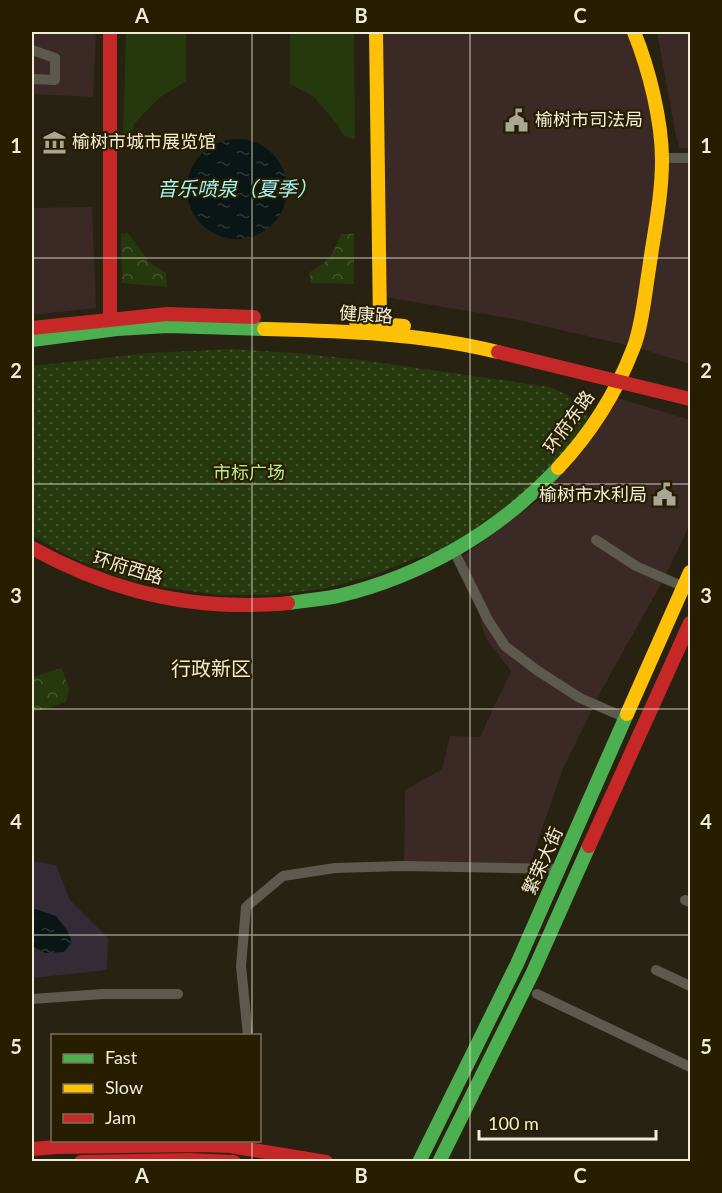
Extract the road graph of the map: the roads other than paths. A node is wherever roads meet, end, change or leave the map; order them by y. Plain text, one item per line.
1 (110, 32) edge
2 (376, 32) edge
3 (634, 32) edge
4 (32, 50) edge
5 (32, 79) edge
6 (690, 158) edge
7 (663, 159) junction
8 (110, 319) junction
9 (380, 323) junction
10 (32, 328) edge
11 (32, 340) edge
12 (622, 376) junction
13 (690, 390) edge
14 (690, 399) edge
15 (596, 540) dead end
16 (32, 548) edge
17 (454, 550) junction
18 (690, 572) edge
19 (684, 587) junction
20 (219, 605) joint
21 (690, 626) edge
22 (626, 718) junction
23 (559, 869) junction
24 (656, 970) dead end
25 (690, 986) edge
26 (178, 994) dead end
27 (537, 994) dead end
28 (32, 999) edge
29 (248, 1034) edge
30 (690, 1067) edge
31 (230, 1143) edge
32 (32, 1149) edge
33 (81, 1161) edge
34 (227, 1161) edge
35 (234, 1161) edge
36 (326, 1161) edge
37 (420, 1161) edge
38 (439, 1161) edge

1 - 8 main road
2 - 9 main road
3 - 7 main road, 环府东路
4 - 5 street
6 - 7 street
7 - 12 main road, 环府东路
8 - 9 main road, 健康路
8 - 10 main road, 健康路
9 - 12 main road, 健康路
11 - 12 main road, 健康路
12 - 13 main road, 健康路
12 - 14 main road, 健康路
12 - 17 main road, 环府东路
15 - 19 street
16 - 20 main road, 环府西路
17 - 20 main road, 环府东路
17 - 22 street
18 - 19 main road, 繁荣大街
19 - 22 main road, 繁荣大街
21 - 38 main road, 繁荣大街
22 - 23 main road, 繁荣大街
23 - 29 street
23 - 37 main road, 繁荣大街
24 - 25 street
26 - 28 street
27 - 30 street
31 - 32 main road
31 - 34 street
31 - 36 main road
33 - 34 main road
34 - 35 main road

